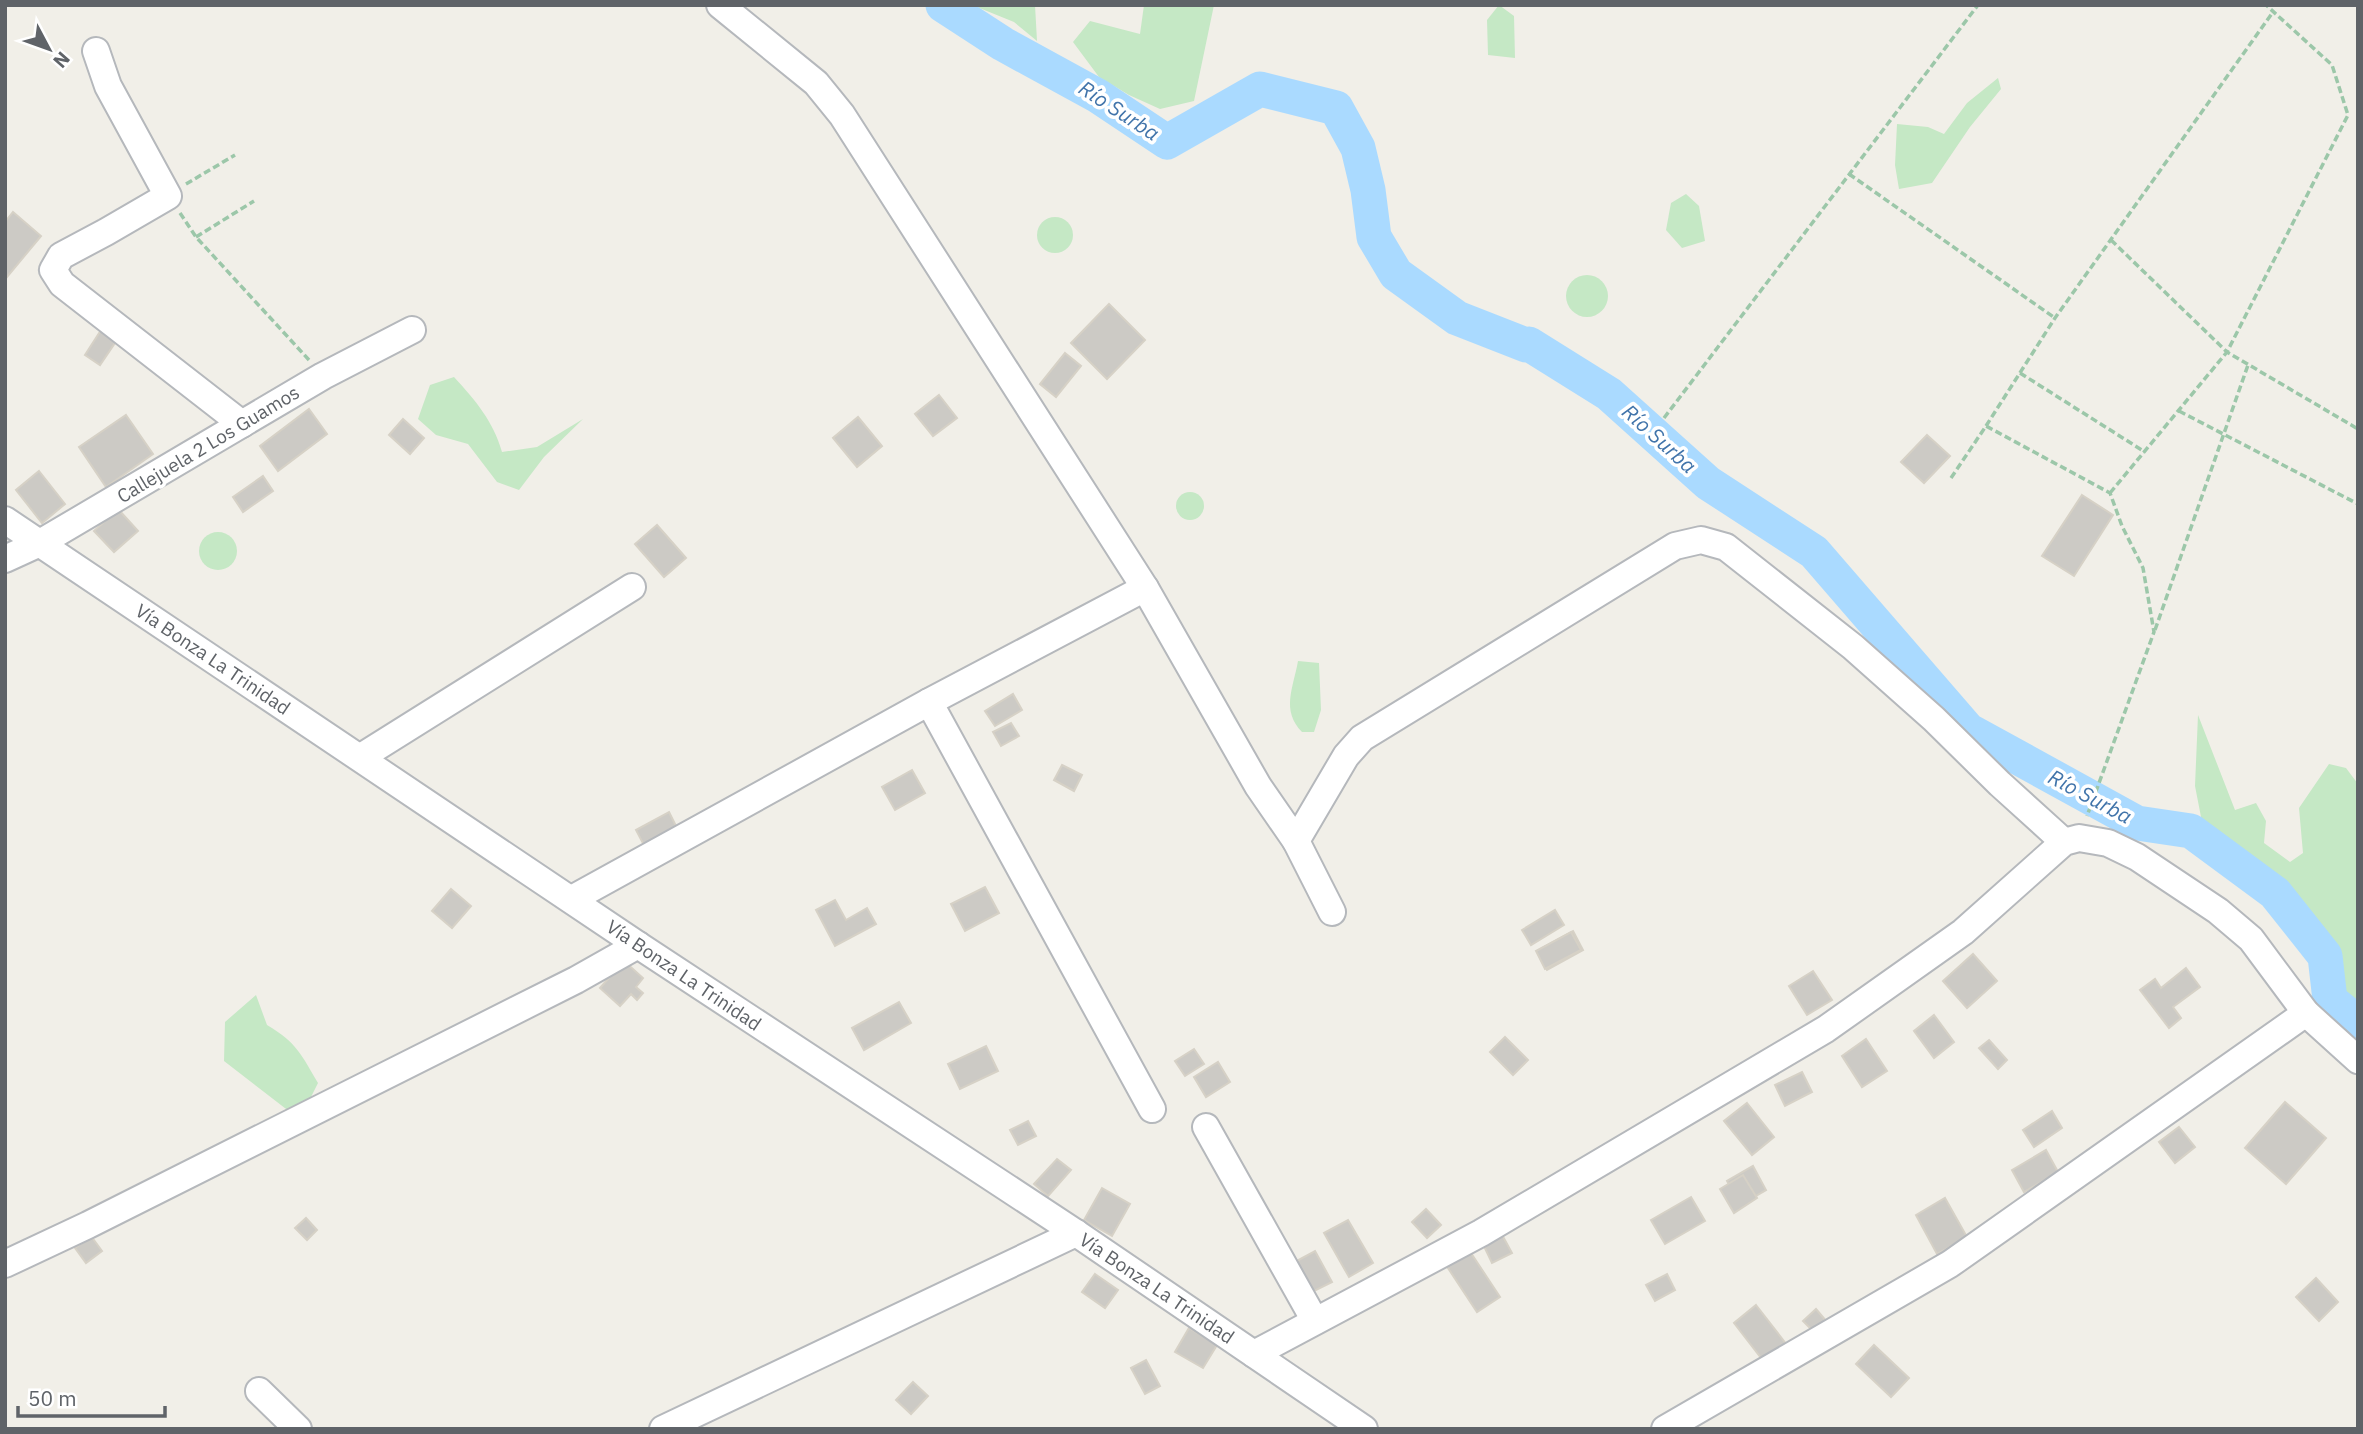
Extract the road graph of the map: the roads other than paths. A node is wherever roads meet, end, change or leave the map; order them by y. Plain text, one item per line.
1 (720, 5) edge
2 (96, 51) dead end
3 (412, 330) dead end
4 (242, 424) junction
5 (5, 520) edge
6 (40, 543) junction
7 (5, 559) edge
8 (632, 587) dead end
9 (1145, 588) junction
10 (929, 702) junction
11 (361, 757) junction
12 (2072, 840) junction
13 (1296, 841) junction
14 (572, 899) junction
15 (1332, 912) dead end
16 (638, 945) junction
17 (2306, 1013) junction
18 (2358, 1060) edge
19 (1152, 1109) dead end
20 (1206, 1126) dead end
21 (1076, 1233) junction
22 (5, 1264) edge
23 (1315, 1321) junction
24 (1254, 1354) junction
25 (259, 1391) dead end
26 (298, 1429) edge
27 (663, 1429) edge
28 (1364, 1429) edge
29 (1665, 1429) edge

1 - 9 street
2 - 4 street
3 - 4 street, Callejuela 2 Los Guamos
4 - 6 street, Callejuela 2 Los Guamos
5 - 6 street, Vía Bonza La Trinidad
6 - 7 street, Callejuela 2 Los Guamos
6 - 11 street, Vía Bonza La Trinidad
8 - 11 street
9 - 10 street
9 - 13 street
10 - 14 street
10 - 19 street
11 - 14 street, Vía Bonza La Trinidad
12 - 13 street
12 - 17 street
12 - 23 street
13 - 15 street
14 - 16 street, Vía Bonza La Trinidad
16 - 21 street, Vía Bonza La Trinidad
16 - 22 street
17 - 18 street
17 - 29 street
20 - 23 street
21 - 24 street, Vía Bonza La Trinidad
21 - 27 street
23 - 24 street
24 - 28 street, Vía Bonza La Trinidad
25 - 26 street

